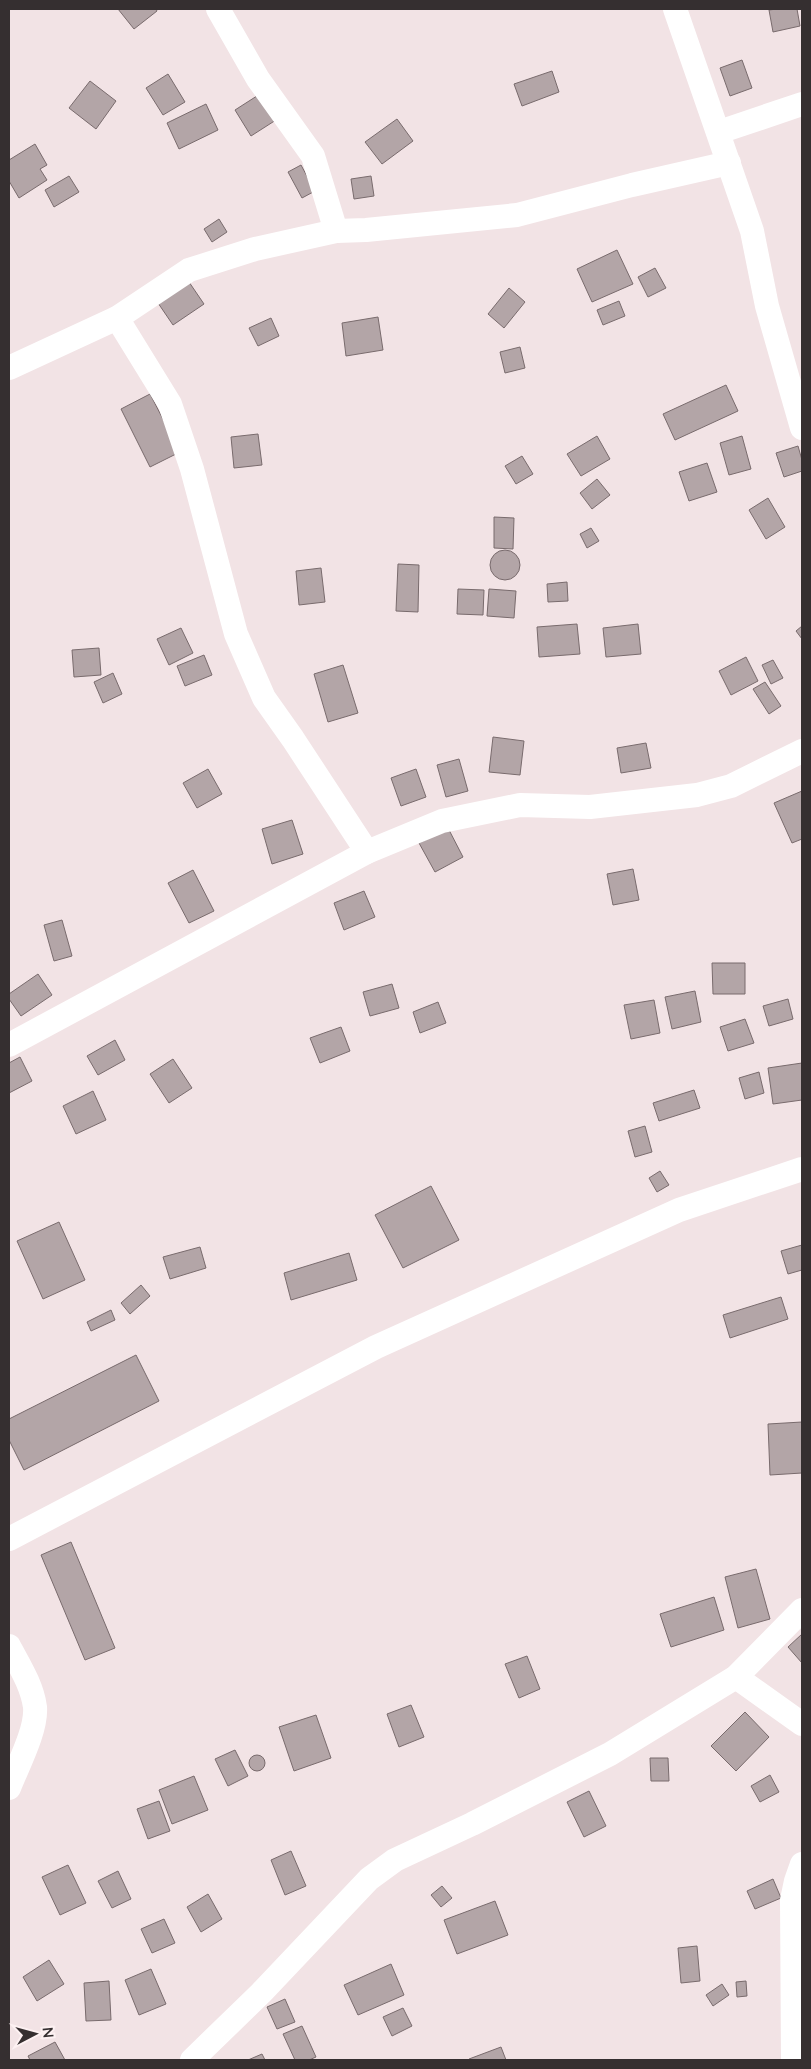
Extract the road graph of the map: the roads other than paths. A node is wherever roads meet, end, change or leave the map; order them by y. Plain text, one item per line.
1 (218, 9) edge
2 (675, 9) edge
3 (802, 104) edge
4 (719, 132) junction
5 (729, 163) junction
6 (336, 231) junction
7 (117, 318) junction
8 (9, 368) edge
9 (802, 428) edge
10 (802, 751) edge
11 (367, 852) junction
12 (9, 1045) edge
13 (802, 1169) edge
14 (9, 1539) edge
15 (802, 1610) edge
16 (9, 1646) edge
17 (736, 1677) junction
18 (802, 1724) edge
19 (9, 1788) edge
20 (802, 1864) edge
21 (192, 2060) edge
22 (792, 2060) edge

1 - 6 street
2 - 4 street
3 - 4 street
4 - 5 street
5 - 6 street
5 - 9 street
6 - 7 street
7 - 8 street
7 - 11 street
10 - 11 street
11 - 12 street
13 - 14 street
15 - 17 street
16 - 19 street
17 - 18 street
17 - 21 street
20 - 22 street

